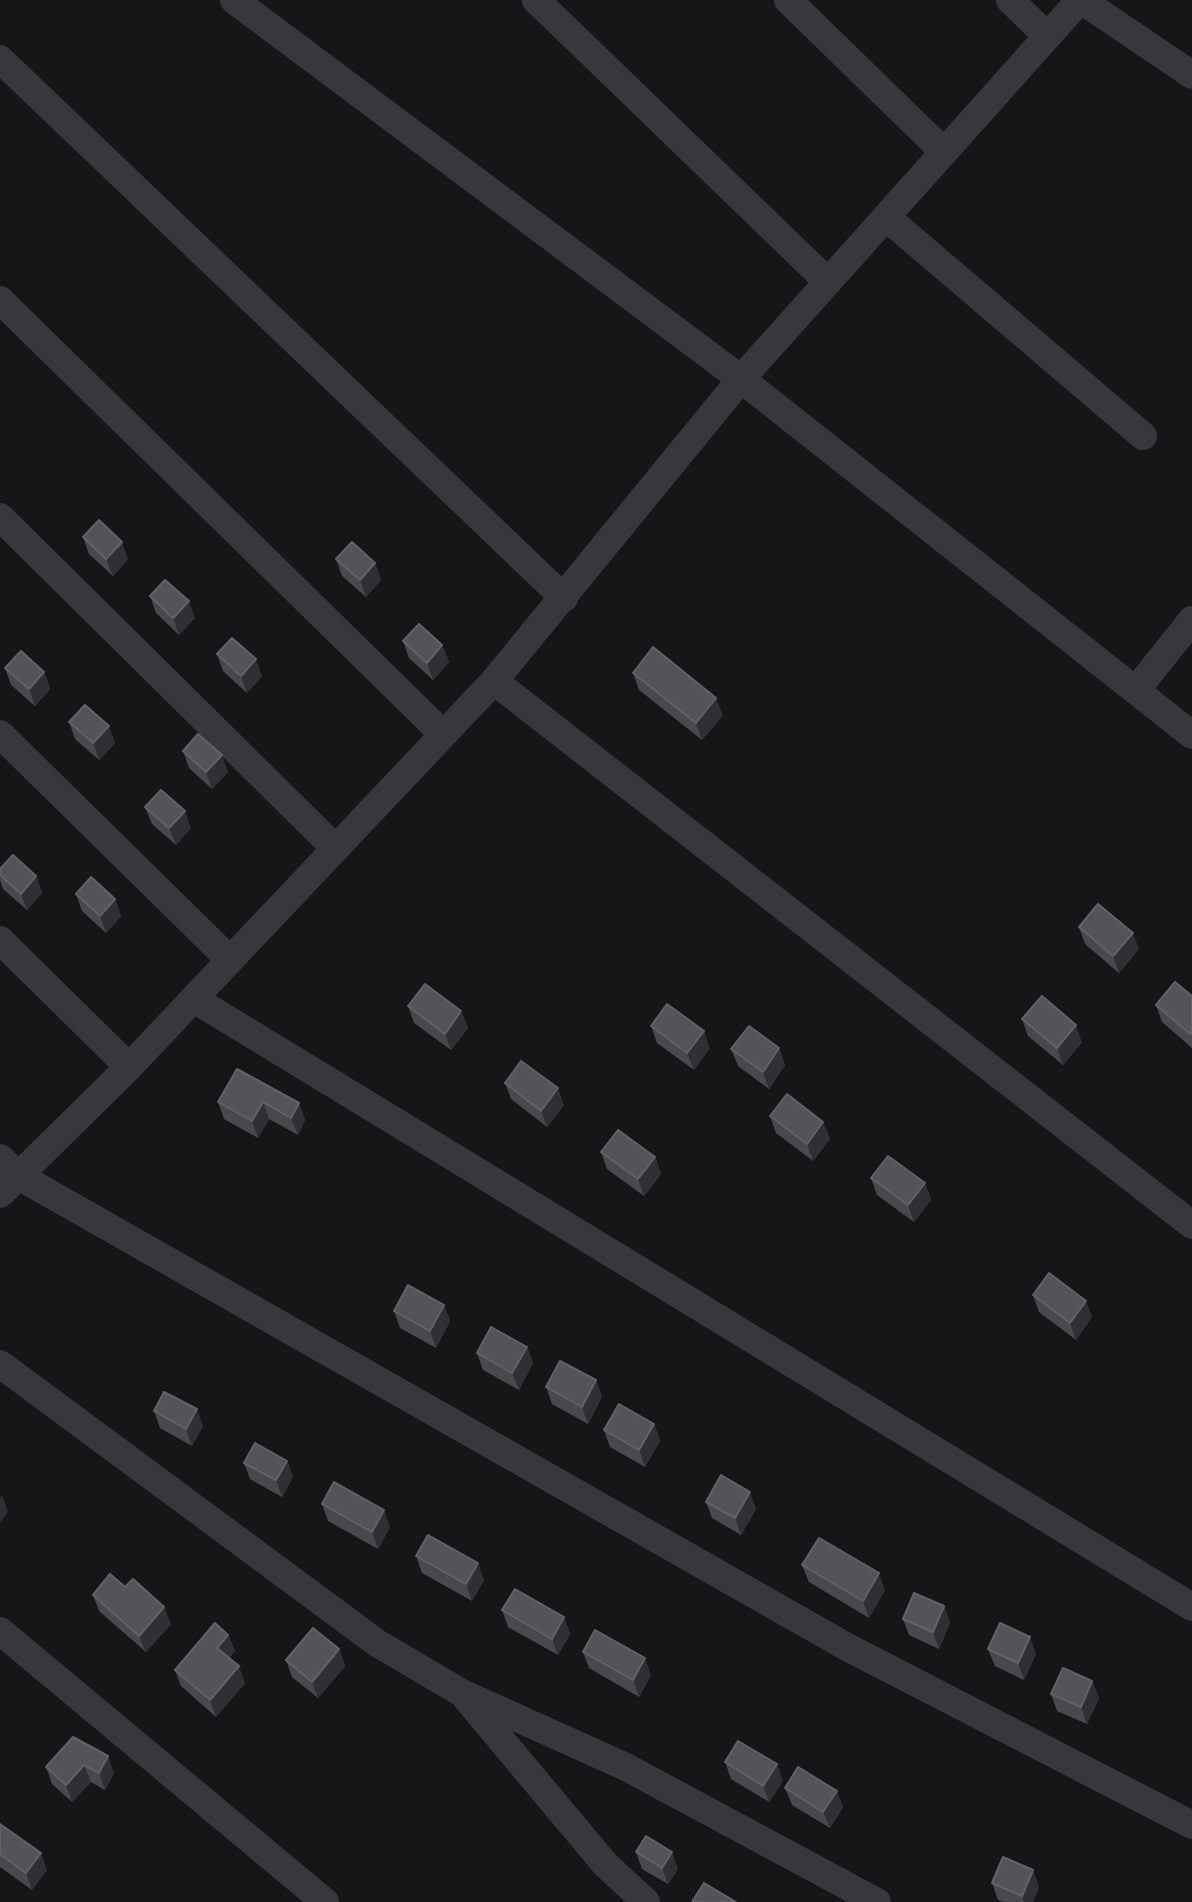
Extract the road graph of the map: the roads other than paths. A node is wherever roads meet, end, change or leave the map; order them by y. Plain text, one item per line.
1 (234, 0) edge
2 (536, 0) edge
3 (788, 0) edge
4 (1010, 0) edge
5 (1080, 0) edge
6 (1047, 36) junction
7 (0, 59) edge
8 (1192, 75) edge
9 (944, 152) junction
10 (886, 217) junction
11 (828, 282) junction
12 (0, 300) edge
13 (741, 379) junction
14 (1143, 436) dead end
15 (0, 517) edge
16 (564, 598) junction
17 (1192, 620) edge
18 (494, 681) junction
19 (1136, 690) junction
20 (442, 733) junction
21 (0, 734) edge
22 (1192, 735) edge
23 (334, 847) junction
24 (0, 940) edge
25 (230, 960) junction
26 (194, 999) junction
27 (129, 1067) junction
28 (6, 1176) edge
29 (1192, 1225) edge
30 (0, 1364) edge
31 (1192, 1607) edge
32 (0, 1631) edge
33 (462, 1693) junction
34 (1192, 1825) edge
35 (325, 1902) edge
36 (646, 1902) edge
37 (877, 1902) edge

1 - 13 street
2 - 11 street
3 - 9 street
4 - 6 street
5 - 6 street
5 - 8 street
6 - 9 street
7 - 16 street
9 - 10 street
10 - 11 street
10 - 14 street
11 - 13 street
12 - 20 street
13 - 16 street
13 - 19 street
15 - 23 street
16 - 18 street
17 - 19 street
18 - 20 street
18 - 29 street
19 - 22 street
20 - 23 street
21 - 25 street
23 - 25 street
24 - 27 street
25 - 26 street
26 - 27 street
26 - 31 street
27 - 28 street
28 - 34 street
30 - 33 street
32 - 35 street
33 - 36 street
33 - 37 street

